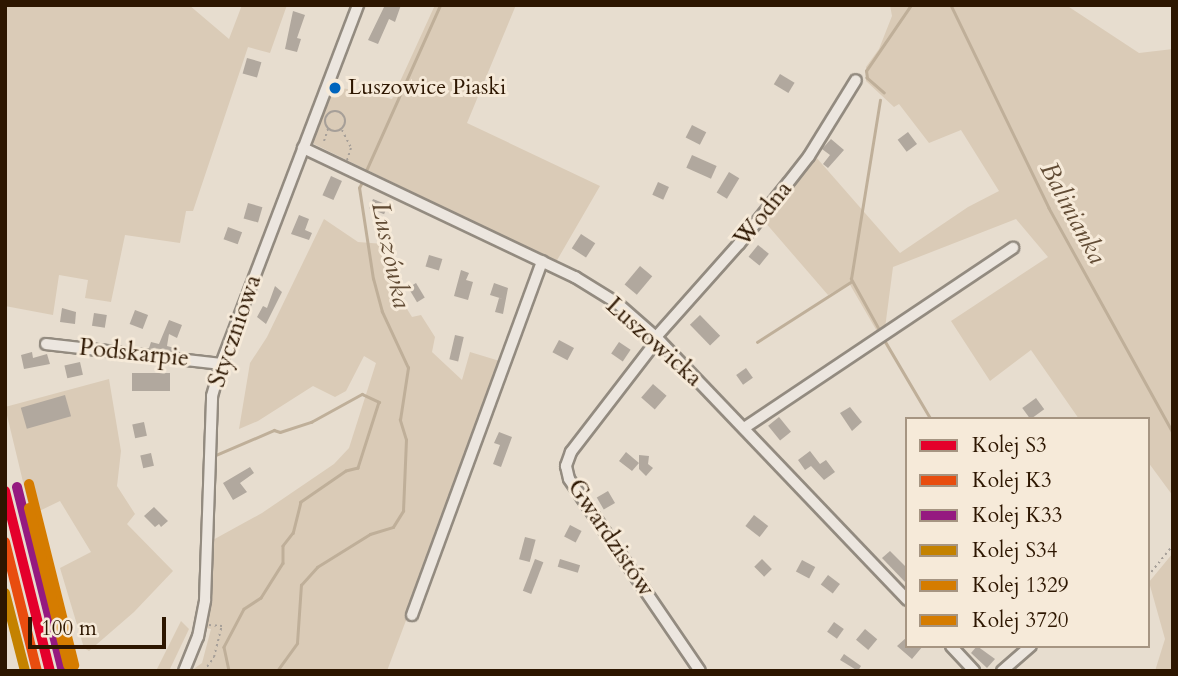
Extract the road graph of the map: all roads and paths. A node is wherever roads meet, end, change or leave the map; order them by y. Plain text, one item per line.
1 (358, 5) edge
2 (856, 80) dead end
3 (329, 128) junction
4 (341, 129) junction
5 (324, 141) dead end
6 (303, 148) junction
7 (344, 167) junction
8 (1013, 248) dead end
9 (542, 261) junction
10 (657, 338) junction
11 (46, 344) dead end
12 (221, 364) junction
13 (744, 428) junction
14 (1173, 545) edge
15 (1150, 574) edge
16 (905, 598) edge
17 (412, 615) dead end
18 (201, 624) junction
19 (953, 648) edge
20 (1029, 648) edge
21 (184, 671) edge
22 (204, 671) edge
23 (700, 671) edge
24 (974, 671) edge
25 (1002, 671) edge

1 - 6 street, Styczniowa
2 - 10 street, Wodna
3 - 4 path
3 - 4 path
3 - 5 path
4 - 7 path
6 - 7 street, Luszowicka
6 - 12 street, Styczniowa
7 - 9 street, Luszowicka
8 - 13 street
9 - 10 street, Luszowicka
9 - 17 street
10 - 13 street, Luszowicka
10 - 23 street, Gwardzistów
11 - 12 street, Podskarpie
12 - 18 street, Styczniowa
13 - 16 street, Luszowicka
14 - 15 path
18 - 21 street, Styczniowa
18 - 22 path
19 - 24 street
20 - 25 street

